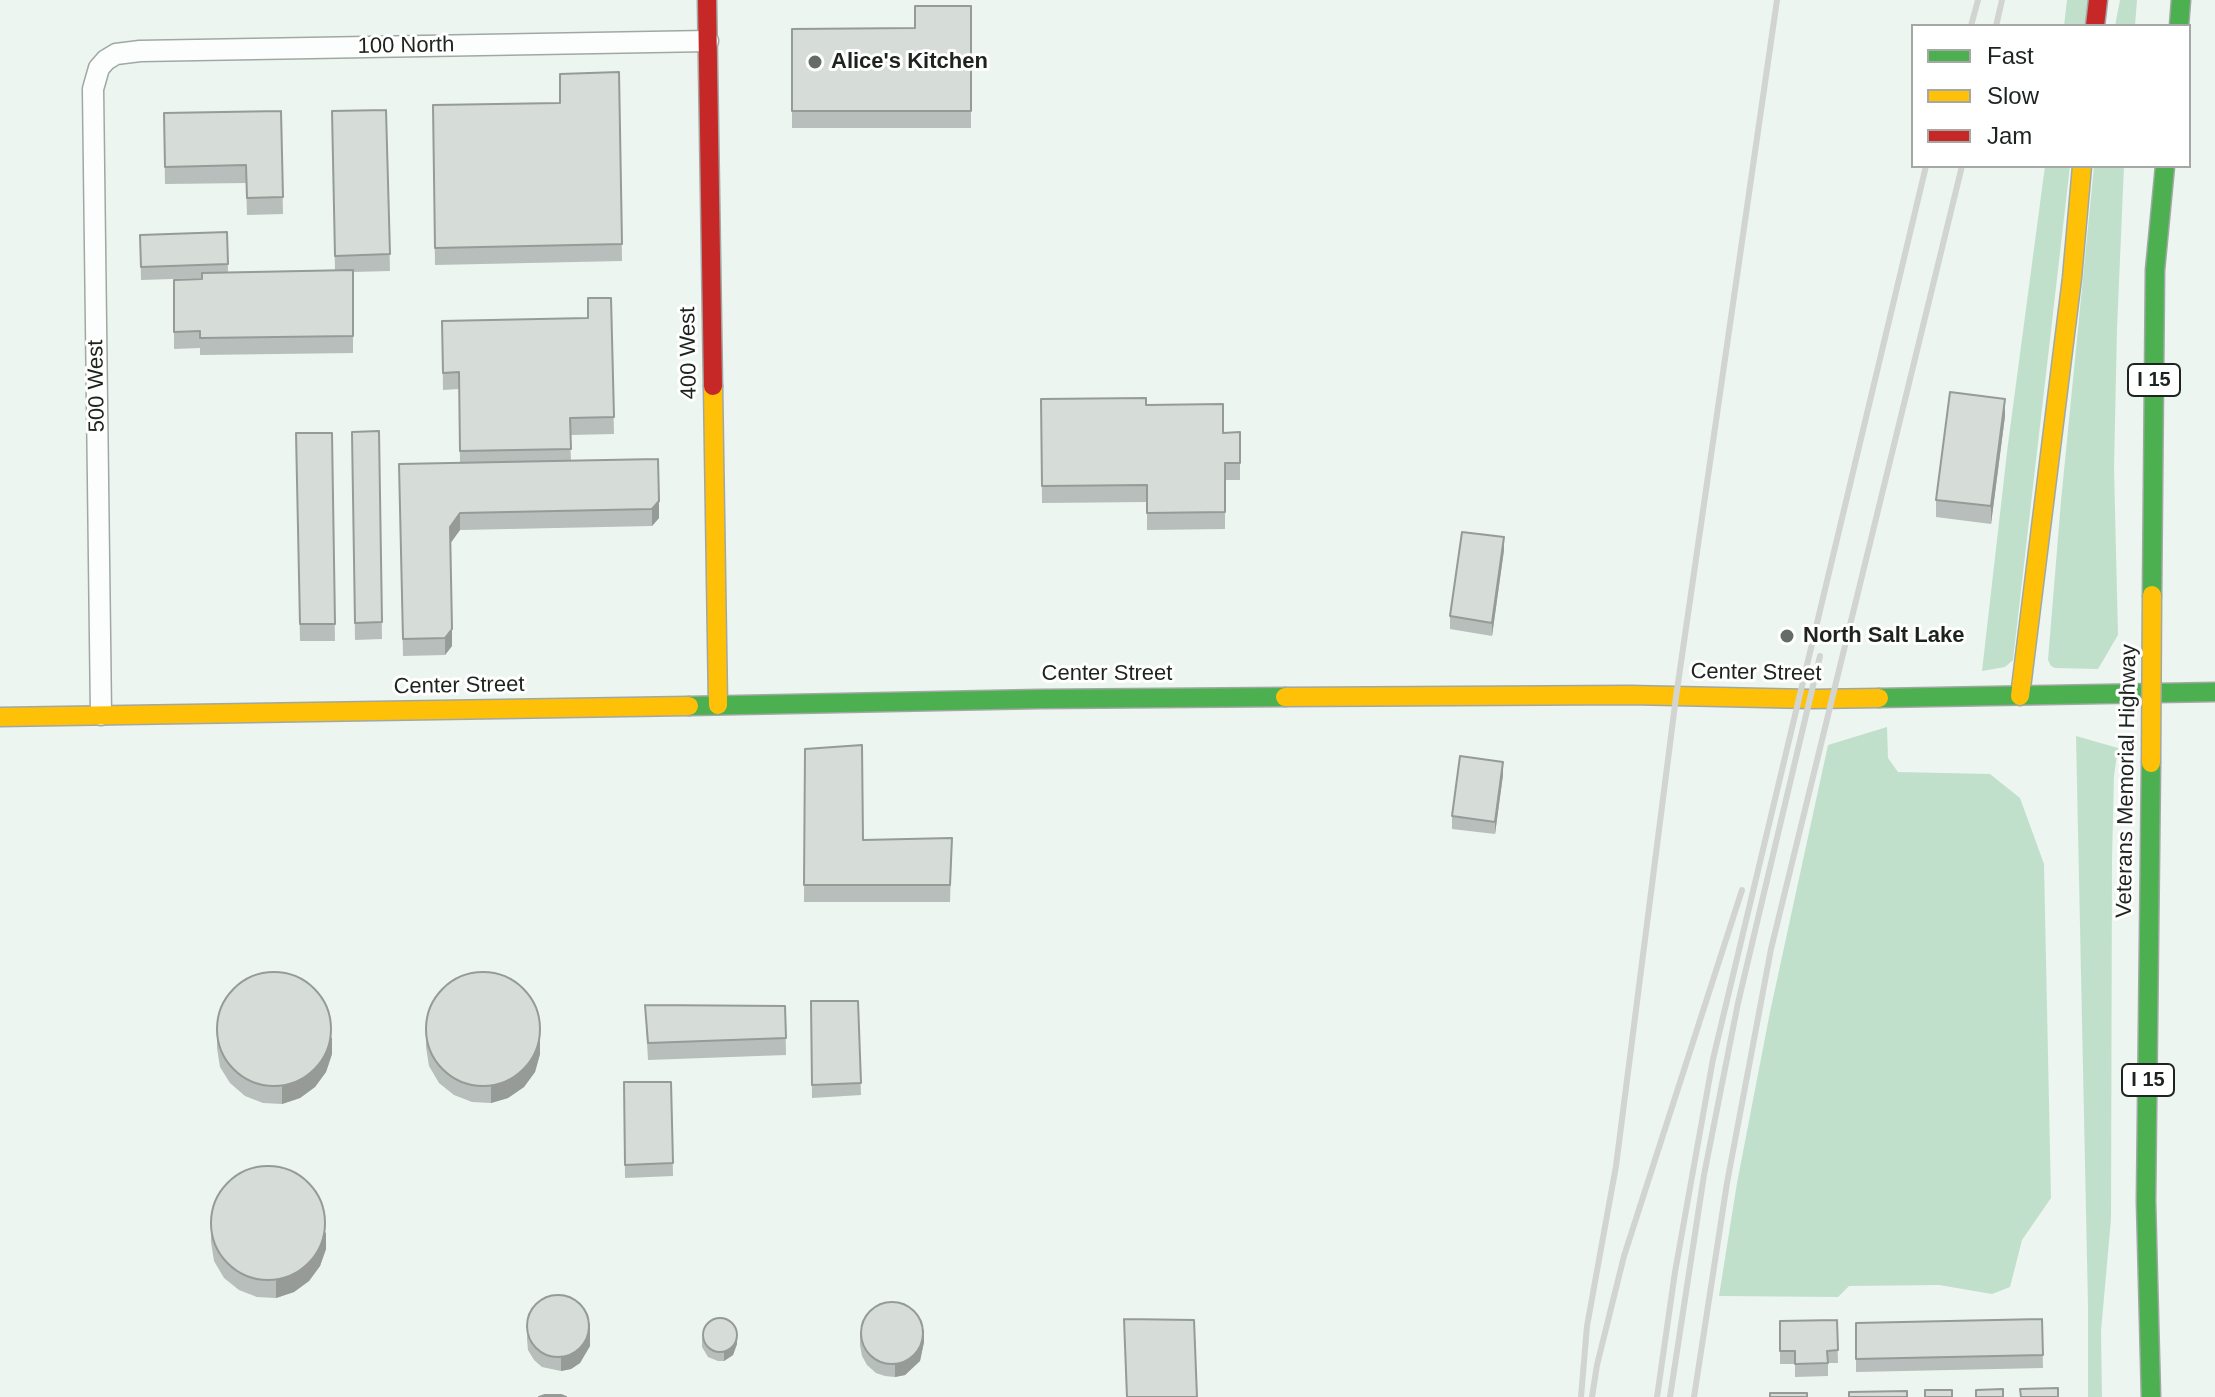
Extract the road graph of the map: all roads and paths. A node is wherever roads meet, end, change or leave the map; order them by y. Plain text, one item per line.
1 (707, 0) edge
2 (2098, 0) edge
3 (2181, 0) edge
4 (2095, 24) edge
5 (2179, 24) edge
6 (708, 41) junction
7 (106, 60) joint
8 (2082, 168) edge
9 (2165, 168) edge
10 (2215, 692) edge
11 (2020, 696) junction
12 (718, 705) junction
13 (101, 715) junction
14 (0, 717) edge
15 (2151, 1397) edge

1 - 6 main road, 400 West
2 - 4 main road
3 - 5 main road
6 - 7 street, 100 North
6 - 12 main road, 400 West
7 - 13 street, 500 West
8 - 11 main road
9 - 15 main road, Veterans Memorial Highway / I 15, bridge
10 - 11 main road, Center Street
11 - 12 main road, Center Street
12 - 13 main road, Center Street
13 - 14 main road, Center Street

